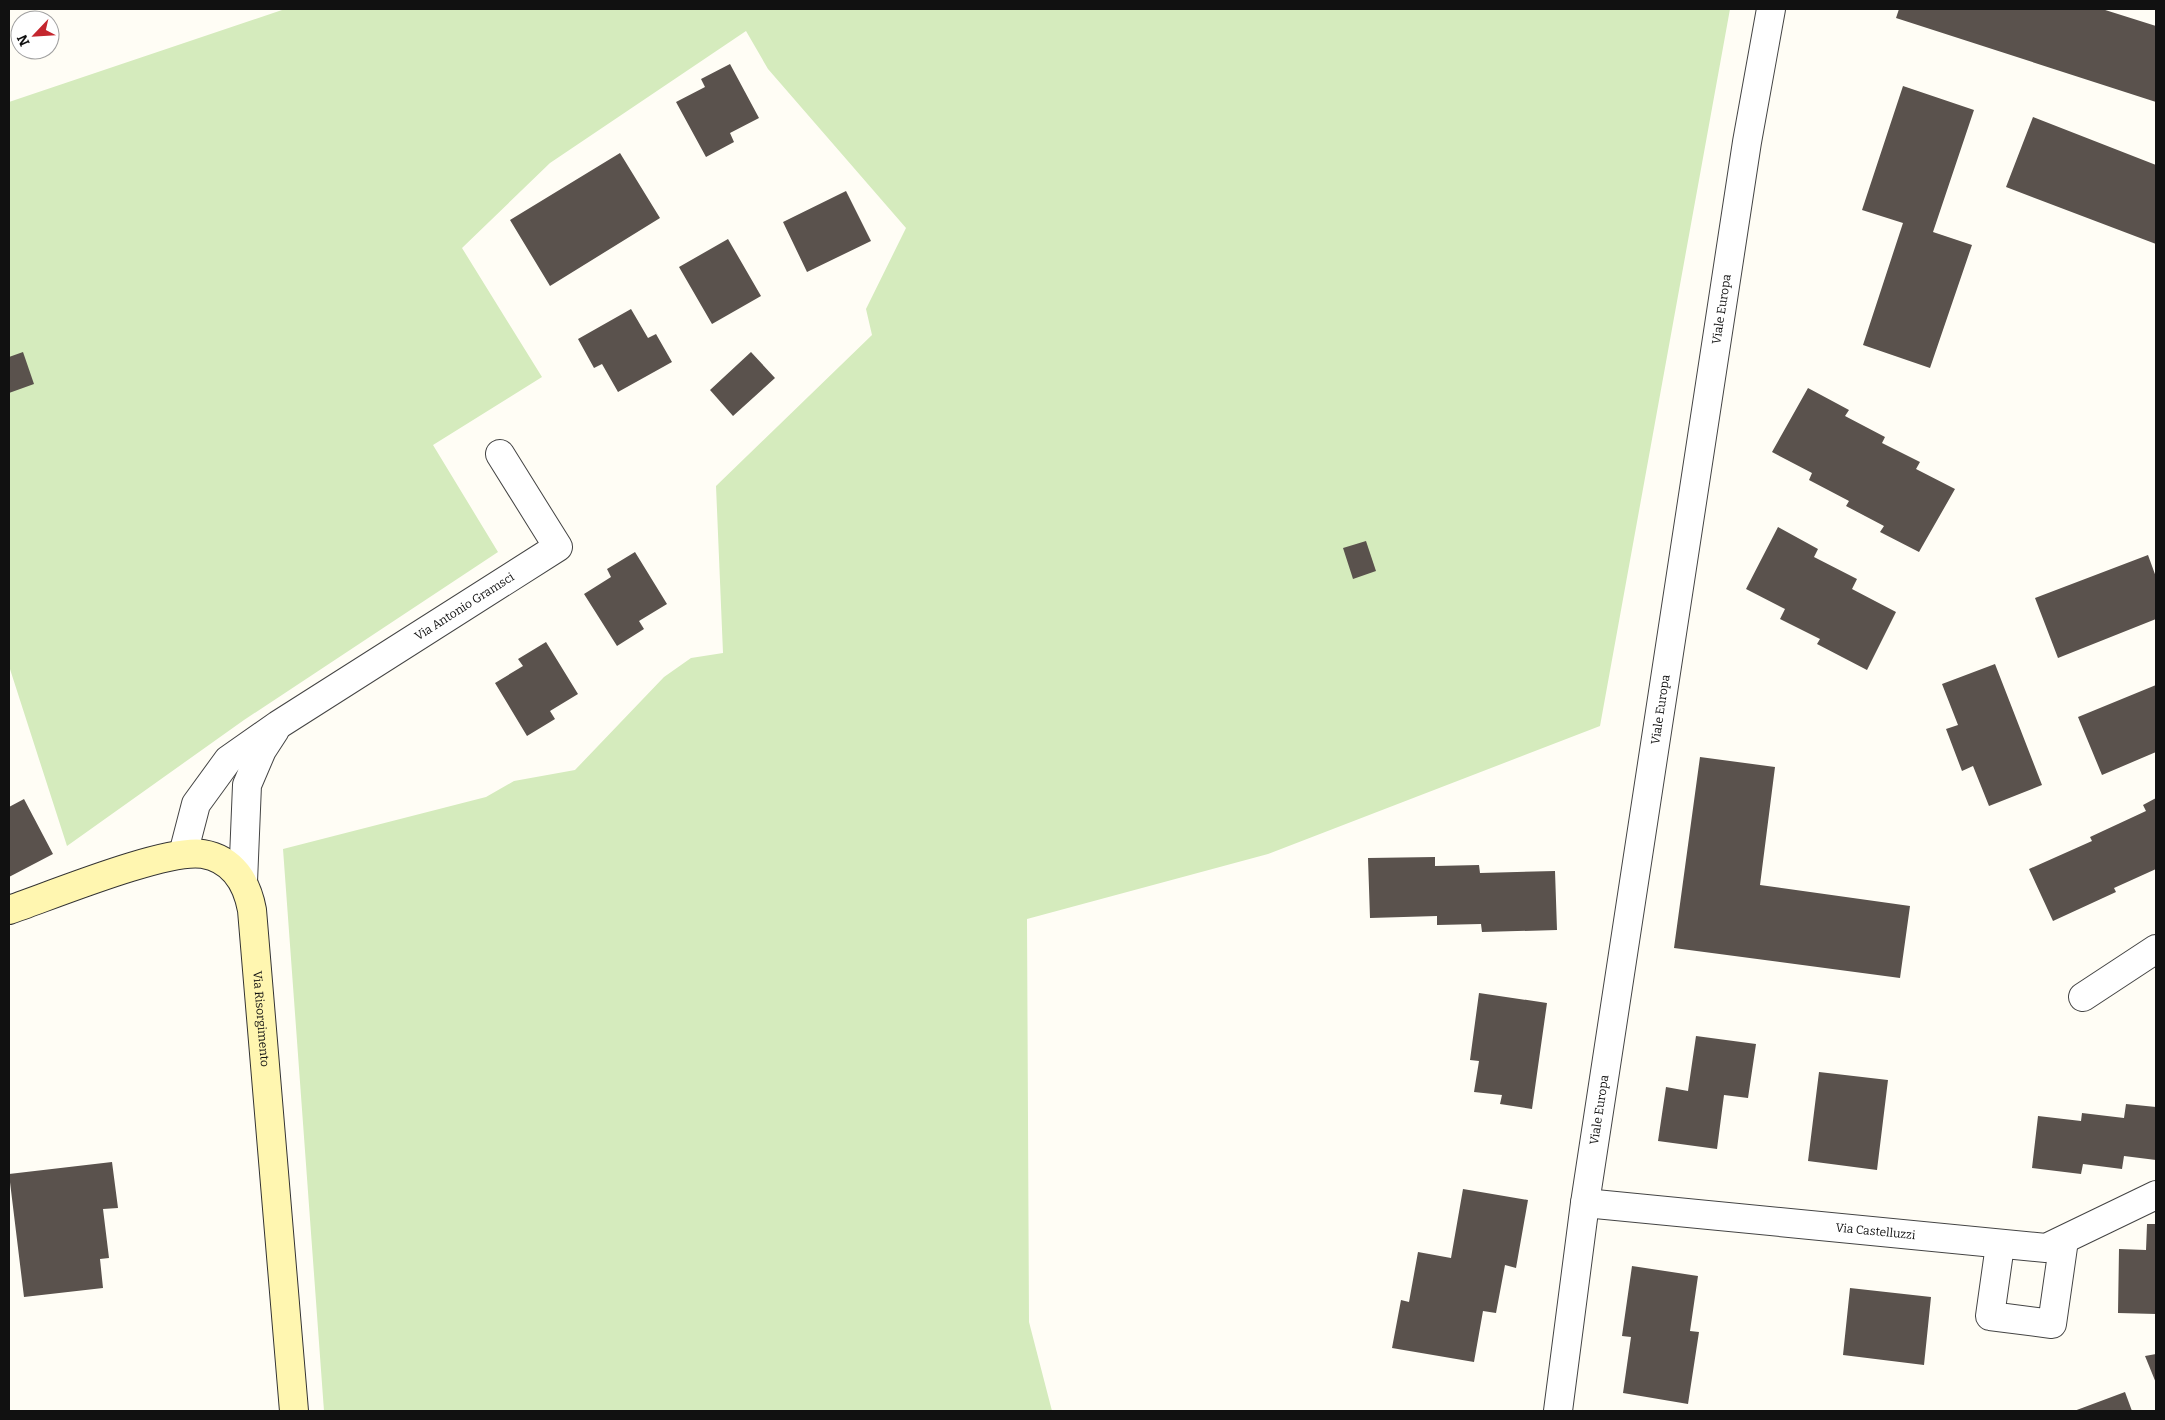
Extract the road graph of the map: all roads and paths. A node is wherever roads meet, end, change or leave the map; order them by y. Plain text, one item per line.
1 (1771, 9) edge
2 (500, 454) dead end
3 (278, 725) junction
4 (183, 854) junction
5 (243, 882) junction
6 (9, 910) edge
7 (2156, 949) edge
8 (2084, 997) dead end
9 (2156, 1195) edge
10 (1585, 1203) junction
11 (2064, 1240) junction
12 (2000, 1245) junction
13 (294, 1411) edge
14 (1558, 1411) edge

1 - 10 street, Viale Europa
2 - 3 street, Via Antonio Gramsci
3 - 4 street
3 - 5 street
4 - 5 main road, Via Risorgimento
4 - 6 main road, Via Risorgimento
5 - 13 main road, Via Risorgimento
7 - 8 street
9 - 11 street, Via Castelluzzi
10 - 12 street, Via Castelluzzi
10 - 14 street, Viale Europa
11 - 12 street, Via Castelluzzi
11 - 12 street

